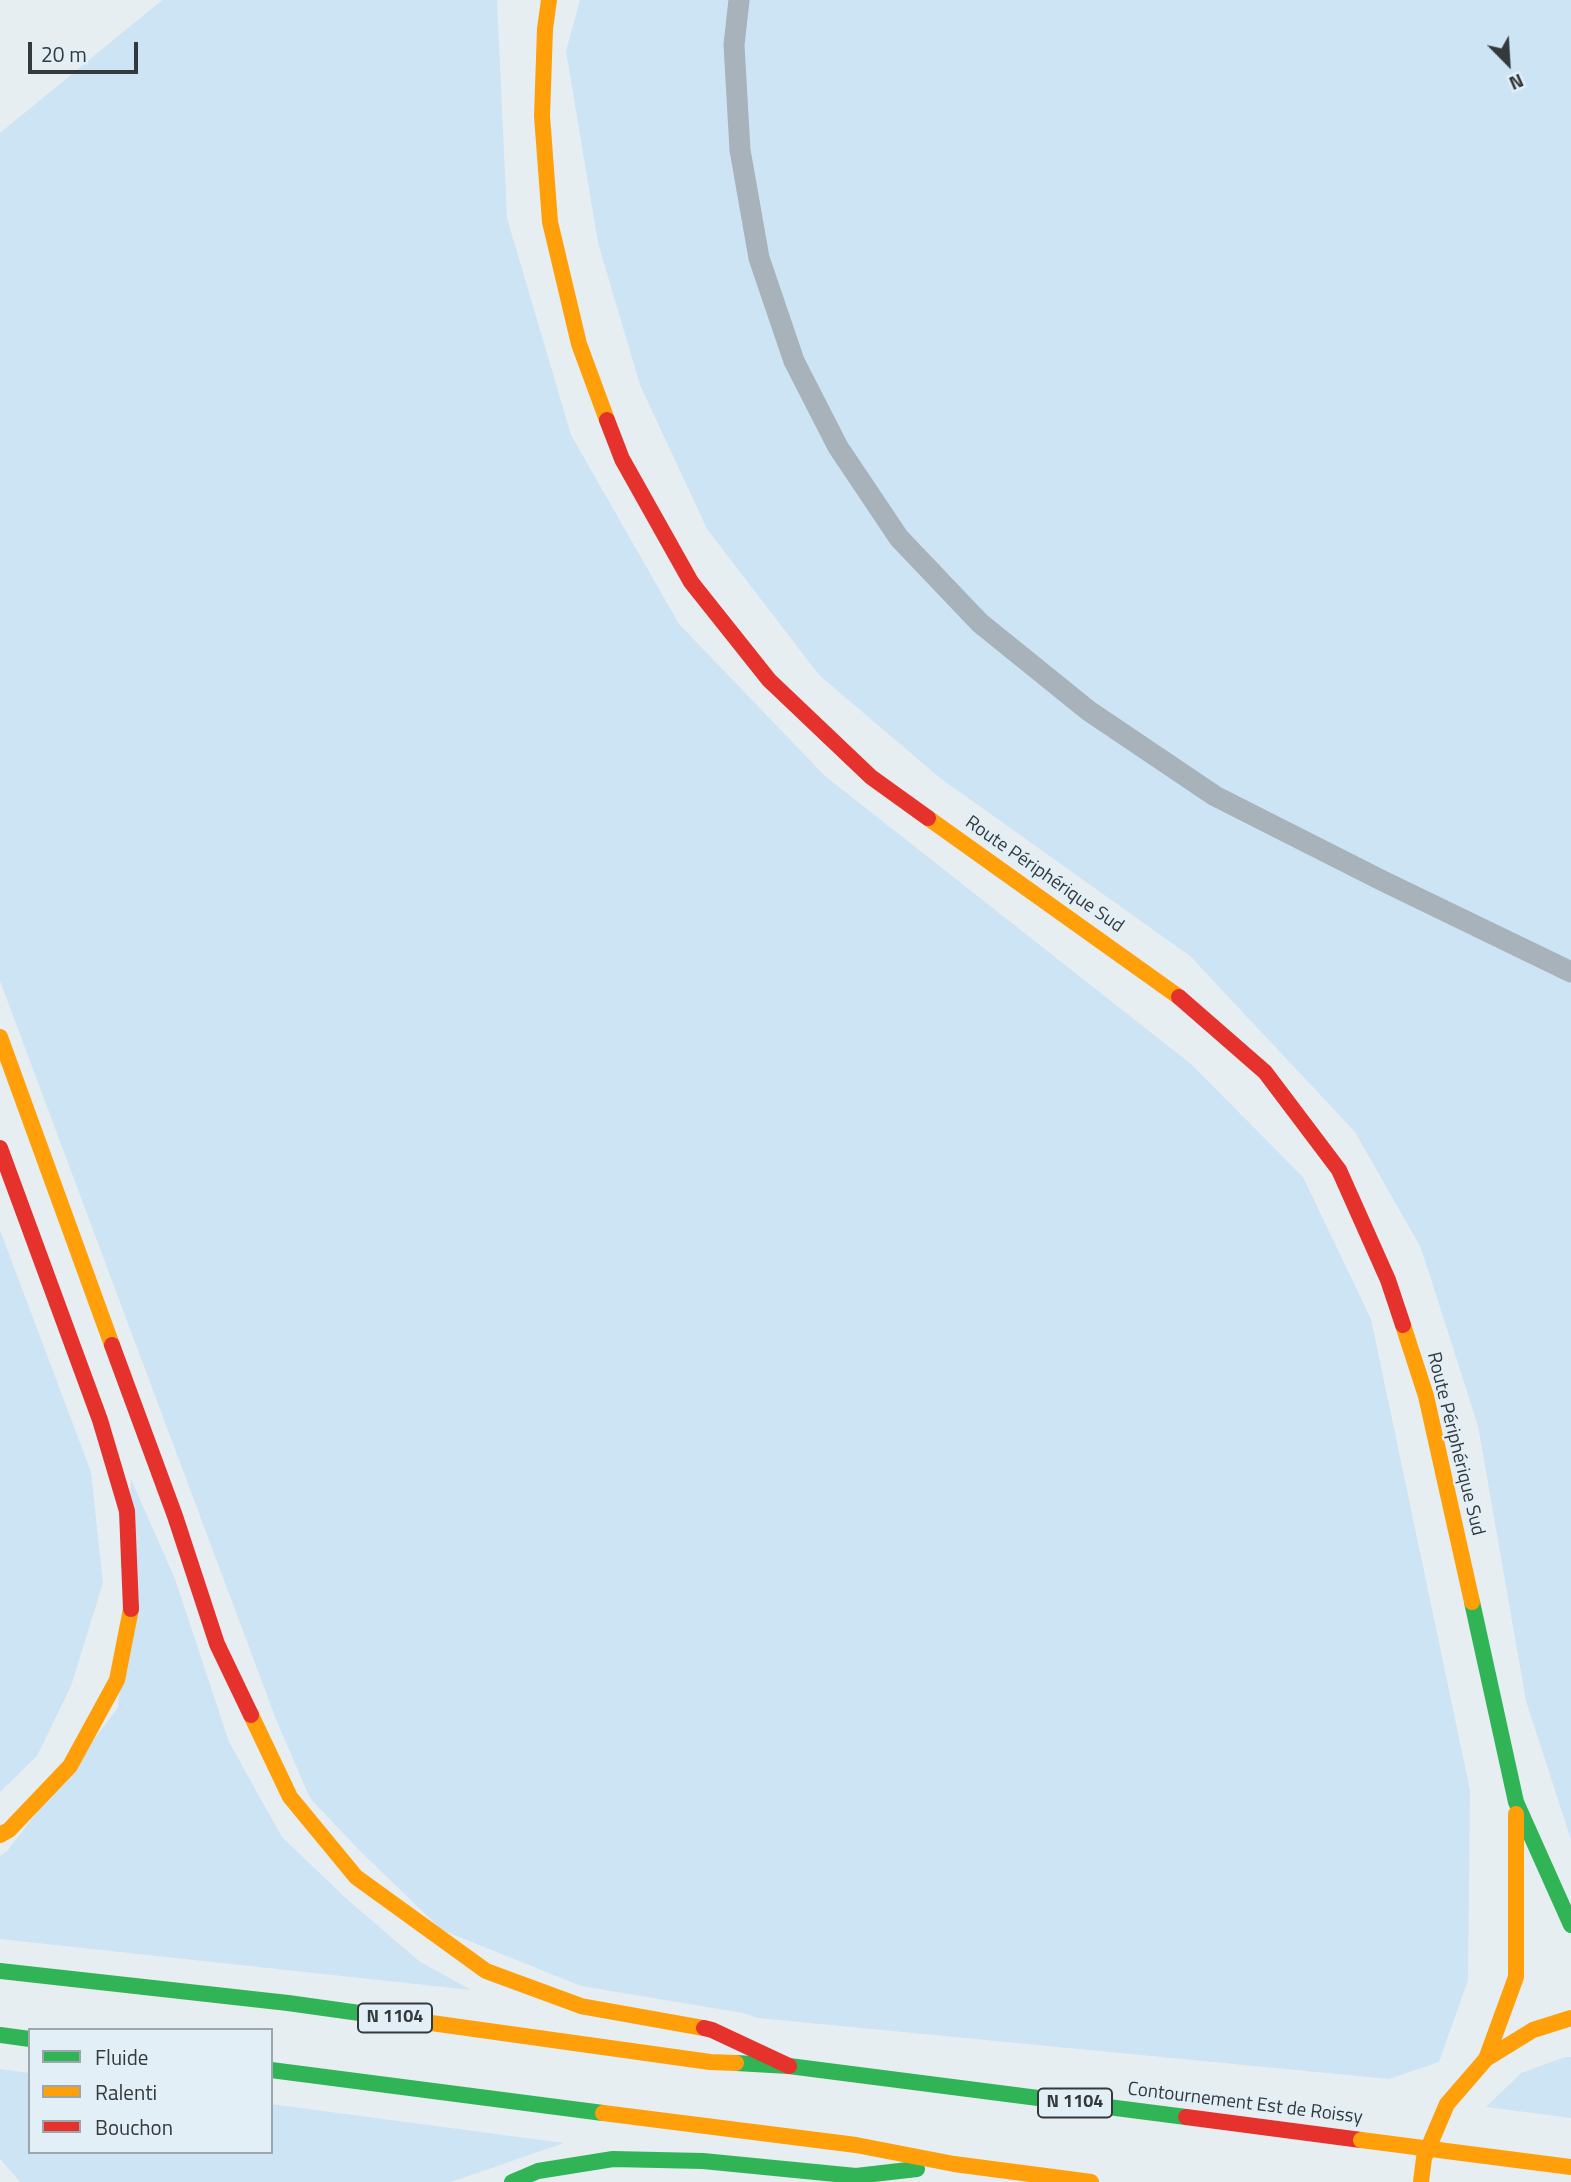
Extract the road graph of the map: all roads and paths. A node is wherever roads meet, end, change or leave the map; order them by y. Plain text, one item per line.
1 (549, 0) edge
2 (739, 0) edge
3 (1571, 972) edge
4 (0, 1037) edge
5 (0, 1148) edge
6 (1516, 1802) junction
7 (0, 1835) edge
8 (1571, 1925) edge
9 (0, 1971) edge
10 (1571, 2018) edge
11 (0, 2035) edge
12 (28, 2039) edge
13 (1486, 2059) junction
14 (789, 2066) junction
15 (273, 2070) edge
16 (954, 2164) junction
17 (1571, 2167) edge
18 (512, 2182) edge
19 (1091, 2182) edge
20 (1421, 2182) edge

1 - 6 main road, Route Périphérique Sud
2 - 3 lane
4 - 14 main road
5 - 7 main road
6 - 8 main road
6 - 13 main road
9 - 14 main road, N 1104
10 - 13 main road
11 - 12 main road
13 - 20 main road
14 - 17 main road, Contournement Est de Roissy / N 1104, bridge
15 - 16 main road
16 - 18 main road
16 - 19 main road

